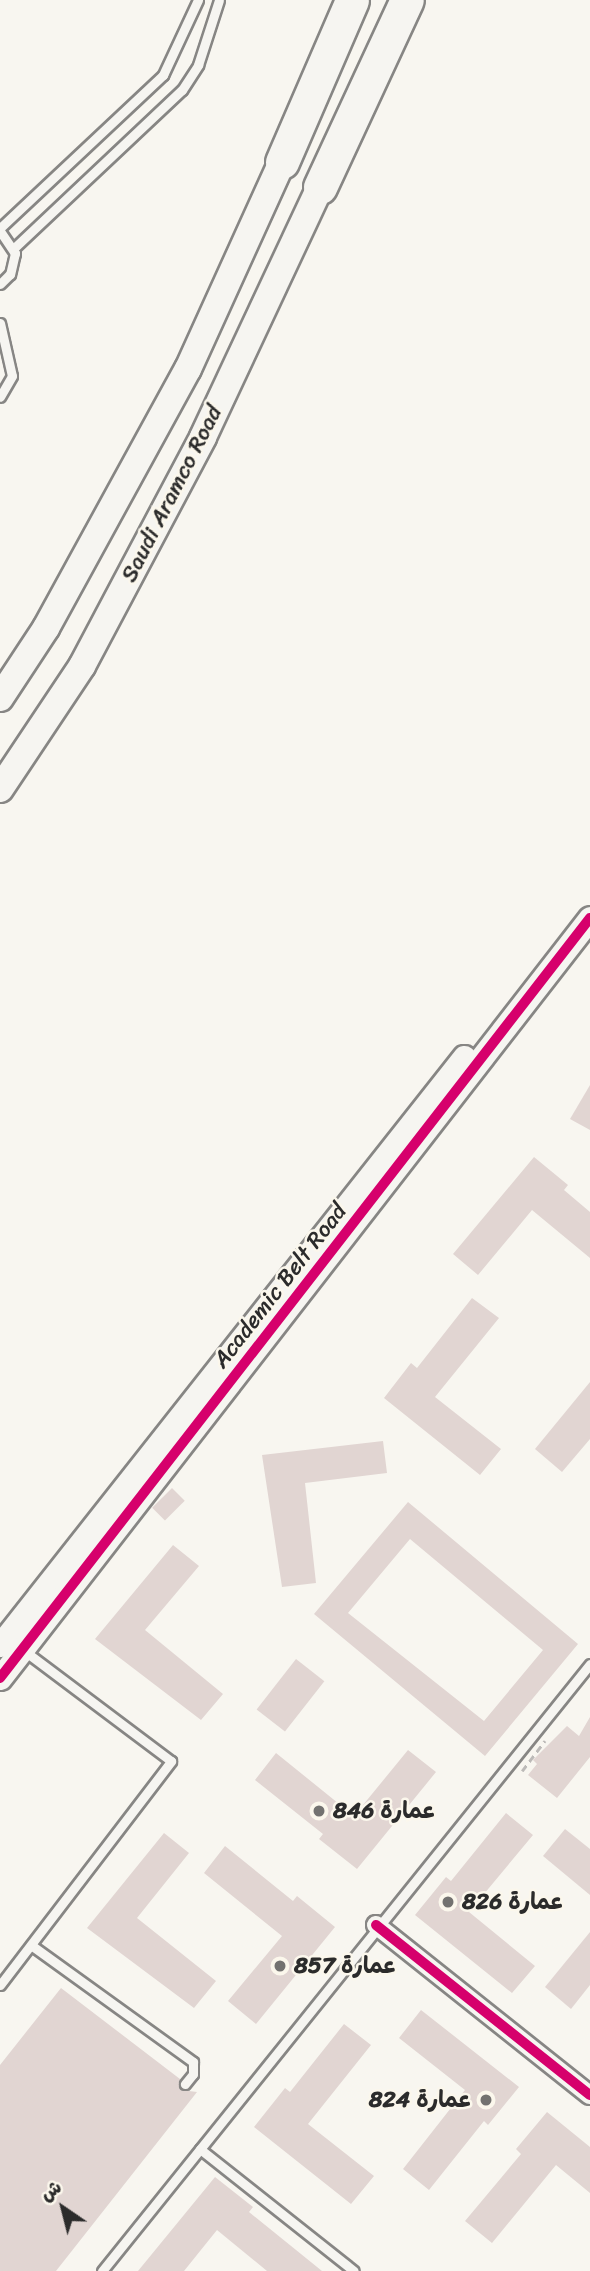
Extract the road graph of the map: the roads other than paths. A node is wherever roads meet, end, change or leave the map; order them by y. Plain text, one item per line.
1 (198, 0) edge
2 (219, 0) edge
3 (350, 0) edge
4 (391, 0) edge
5 (407, 0) edge
6 (282, 162) joint
7 (320, 187) junction
8 (0, 230) edge
9 (13, 249) junction
10 (0, 284) edge
11 (0, 323) edge
12 (0, 397) edge
13 (0, 698) edge
14 (0, 789) edge
15 (590, 898) edge
16 (590, 918) edge
17 (0, 1645) edge
18 (23, 1650) junction
19 (590, 1664) edge
20 (0, 1678) edge
21 (376, 1925) junction
22 (30, 1945) junction
23 (0, 1985) edge
24 (186, 2084) dead end
25 (590, 2095) edge
26 (200, 2149) junction
27 (102, 2271) edge
28 (354, 2271) edge

1 - 8 lane
2 - 9 lane
3 - 6 highway
4 - 7 highway
5 - 7 highway
6 - 13 main road, Saudi Aramco Road
7 - 14 main road, Saudi Aramco Road
8 - 9 lane
9 - 10 lane
11 - 12 lane
15 - 17 street, Academic Belt Road
16 - 18 street, Academic Belt Road
18 - 20 street, Academic Belt Road
18 - 22 lane
19 - 21 lane
21 - 25 street
21 - 26 lane
22 - 23 lane
22 - 24 lane
26 - 27 lane
26 - 28 lane

